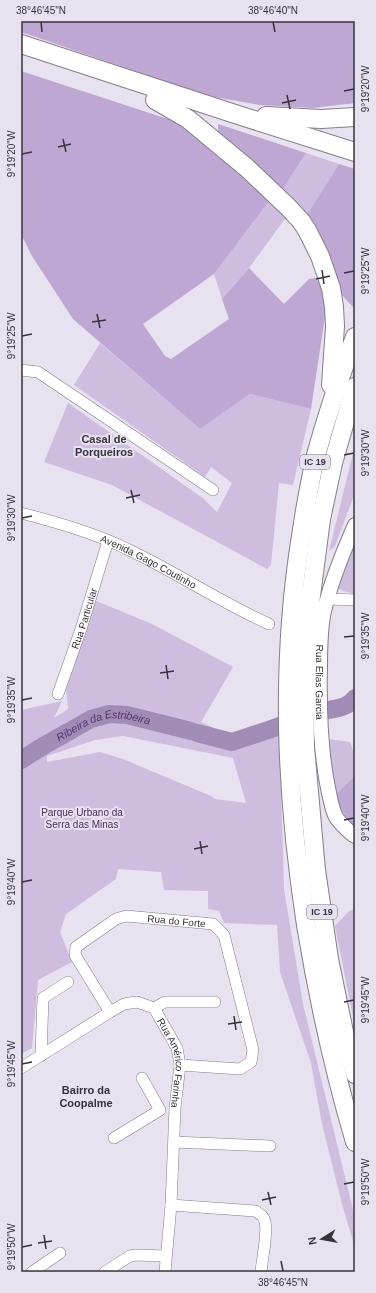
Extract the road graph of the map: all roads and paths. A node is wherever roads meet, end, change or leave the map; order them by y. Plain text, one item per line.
1 (21, 44) edge
2 (21, 57) edge
3 (155, 100) junction
4 (235, 114) junction
5 (355, 117) edge
6 (355, 152) edge
7 (355, 163) edge
8 (355, 338) edge
9 (21, 370) edge
10 (355, 387) edge
11 (329, 411) junction
12 (213, 490) dead end
13 (21, 513) edge
14 (355, 525) edge
15 (108, 541) junction
16 (328, 599) junction
17 (355, 600) edge
18 (269, 624) dead end
19 (304, 690) junction
20 (58, 694) dead end
21 (296, 747) junction
22 (355, 836) edge
23 (68, 982) dead end
24 (215, 1002) dead end
25 (154, 1008) junction
26 (110, 1012) junction
27 (41, 1056) junction
28 (180, 1065) junction
29 (21, 1068) edge
30 (355, 1074) edge
31 (142, 1078) dead end
32 (175, 1108) junction
33 (160, 1110) junction
34 (114, 1138) dead end
35 (174, 1142) junction
36 (355, 1142) edge
37 (270, 1146) dead end
38 (170, 1205) junction
39 (60, 1253) dead end
40 (166, 1256) junction
41 (32, 1272) edge
42 (105, 1272) edge
43 (165, 1272) edge
44 (261, 1272) edge

1 - 4 highway
2 - 3 highway
3 - 7 highway
3 - 11 highway
4 - 5 highway
4 - 6 highway
8 - 11 highway, IC 19
9 - 12 street
10 - 19 highway, IC 19
11 - 19 highway, IC 19
13 - 15 street, Avenida Gago Coutinho
14 - 16 street, Rua Elias Garcia
15 - 18 street, Avenida Gago Coutinho
15 - 20 street, Rua Particular
16 - 17 street
16 - 19 street, Rua Elias Garcia
19 - 21 highway, IC 19
19 - 22 street, Rua Elias Garcia
21 - 30 highway, IC 19
21 - 36 highway, IC 19
23 - 27 street
24 - 25 street
25 - 26 street, Rua Américo Farinha
25 - 28 street, Rua Américo Farinha
26 - 27 street, Rua Américo Farinha
26 - 28 street, Rua do Forte
27 - 29 street, Rua Américo Farinha
28 - 32 street, Rua Américo Farinha
31 - 33 street
32 - 33 street
32 - 35 street, Rua Américo Farinha
33 - 34 street
35 - 37 street
35 - 38 street, Rua Américo Farinha
38 - 40 street, Rua Américo Farinha
38 - 44 street
39 - 41 street
40 - 42 street
40 - 43 street, Rua Américo Farinha

